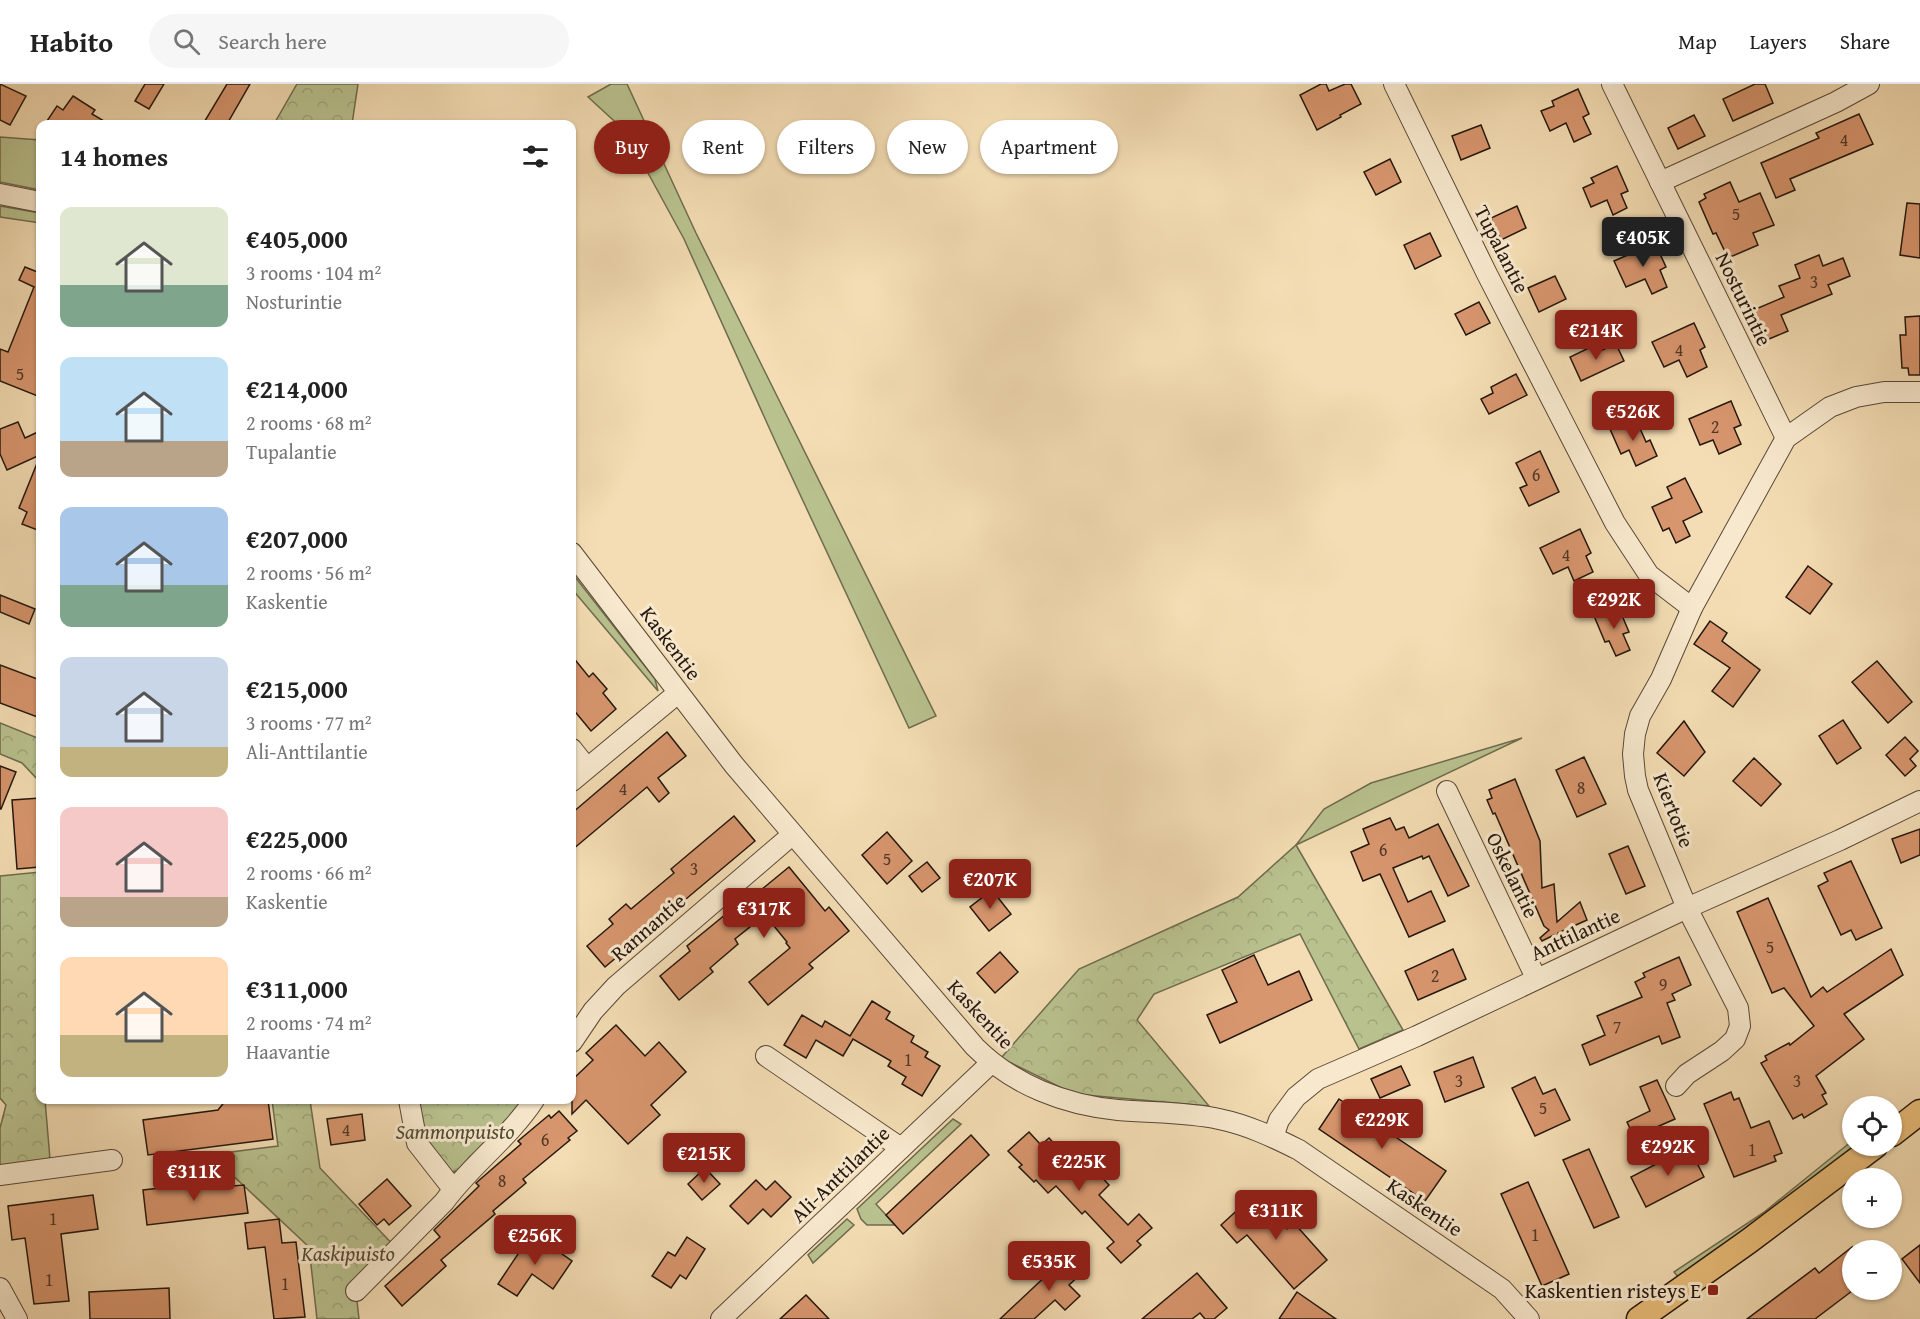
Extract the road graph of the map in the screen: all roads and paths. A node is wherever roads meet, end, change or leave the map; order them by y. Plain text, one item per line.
1 (1394, 84) edge
2 (1612, 84) edge
3 (1869, 84) edge
4 (1660, 182) junction
5 (0, 194) edge
6 (36, 201) edge
7 (1920, 392) edge
8 (1785, 438) junction
9 (576, 558) edge
10 (1692, 608) junction
11 (678, 693) junction
12 (576, 754) edge
13 (587, 768) junction
14 (576, 778) edge
15 (1447, 791) dead end
16 (1920, 801) edge
17 (792, 835) junction
18 (1687, 908) junction
19 (1536, 978) junction
20 (576, 1036) edge
21 (766, 1056) dead end
22 (991, 1064) junction
23 (1677, 1086) dead end
24 (410, 1104) edge
25 (531, 1104) edge
26 (1920, 1112) edge
27 (1902, 1126) edge
28 (1273, 1137) junction
29 (901, 1148) junction
30 (1862, 1156) edge
31 (112, 1160) dead end
32 (0, 1175) edge
33 (453, 1189) junction
34 (0, 1288) edge
35 (356, 1291) dead end
36 (17, 1319) edge
37 (722, 1319) edge
38 (1529, 1319) edge
39 (1639, 1319) edge

1 - 10 street, Tupalantie
2 - 4 street, Nosturintie
3 - 4 street
4 - 8 street, Nosturintie
5 - 6 street
7 - 8 street, Kiertotie
8 - 10 street, Kiertotie
9 - 11 street, Kaskentie
10 - 18 street, Kiertotie
11 - 13 street
11 - 17 street, Kaskentie
12 - 13 street
13 - 14 street
15 - 19 street, Oskelantie
16 - 18 street, Anttilantie
17 - 20 street, Rannantie
17 - 22 street, Kaskentie
18 - 19 street, Anttilantie
18 - 23 street, Kiertotie
19 - 28 street, Anttilantie
21 - 29 street
22 - 28 street, Kaskentie
22 - 29 street, Ali-Anttilantie
24 - 33 street
25 - 33 street
26 - 27 main road
28 - 38 street, Kaskentie
29 - 37 street, Ali-Anttilantie
30 - 39 main road
31 - 32 street
33 - 35 street
34 - 36 street

